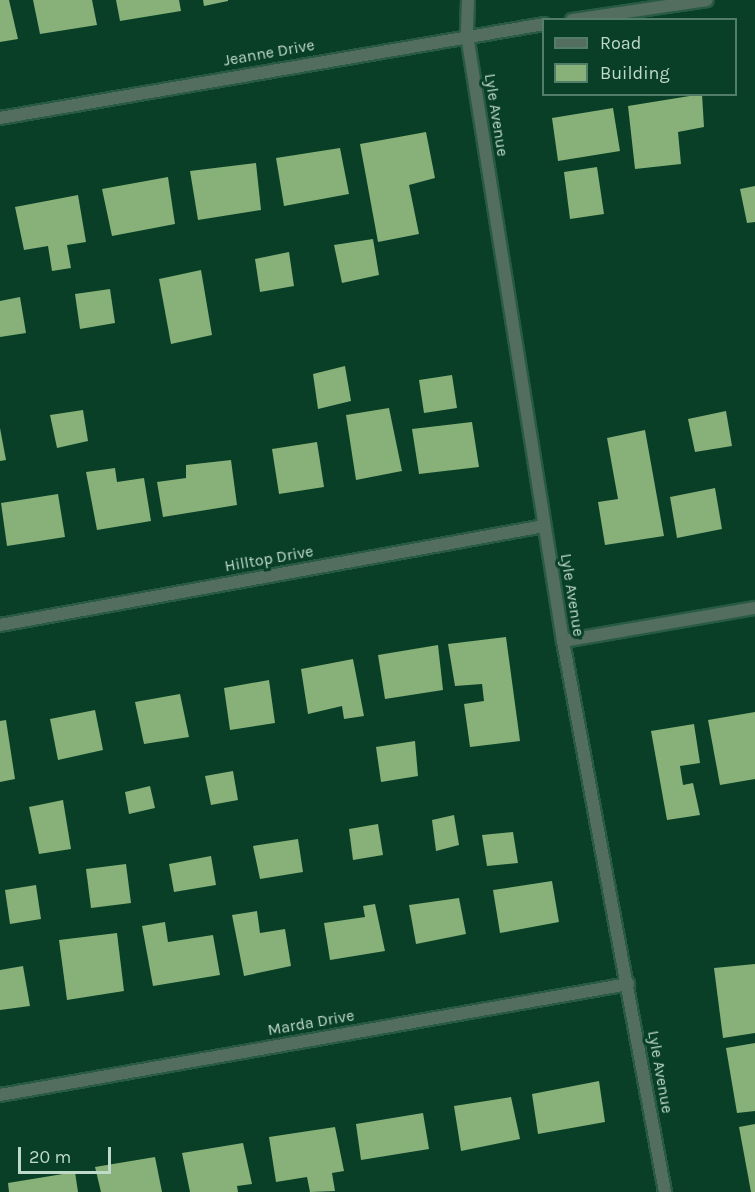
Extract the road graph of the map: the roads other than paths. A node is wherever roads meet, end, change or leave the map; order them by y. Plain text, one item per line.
1 (468, 0) edge
2 (707, 0) edge
3 (586, 18) edge
4 (542, 24) edge
5 (467, 35) junction
6 (0, 118) edge
7 (544, 526) junction
8 (755, 608) edge
9 (0, 625) edge
10 (563, 640) junction
11 (628, 984) junction
12 (0, 1095) edge
13 (665, 1192) edge

1 - 5 street, Lyle Avenue
2 - 3 street
4 - 5 street, Jeanne Drive
5 - 6 street, Jeanne Drive
5 - 7 street, Lyle Avenue
7 - 9 street, Hilltop Drive
7 - 10 street, Lyle Avenue
8 - 10 street
10 - 11 street, Lyle Avenue
11 - 12 street, Marda Drive
11 - 13 street, Lyle Avenue

